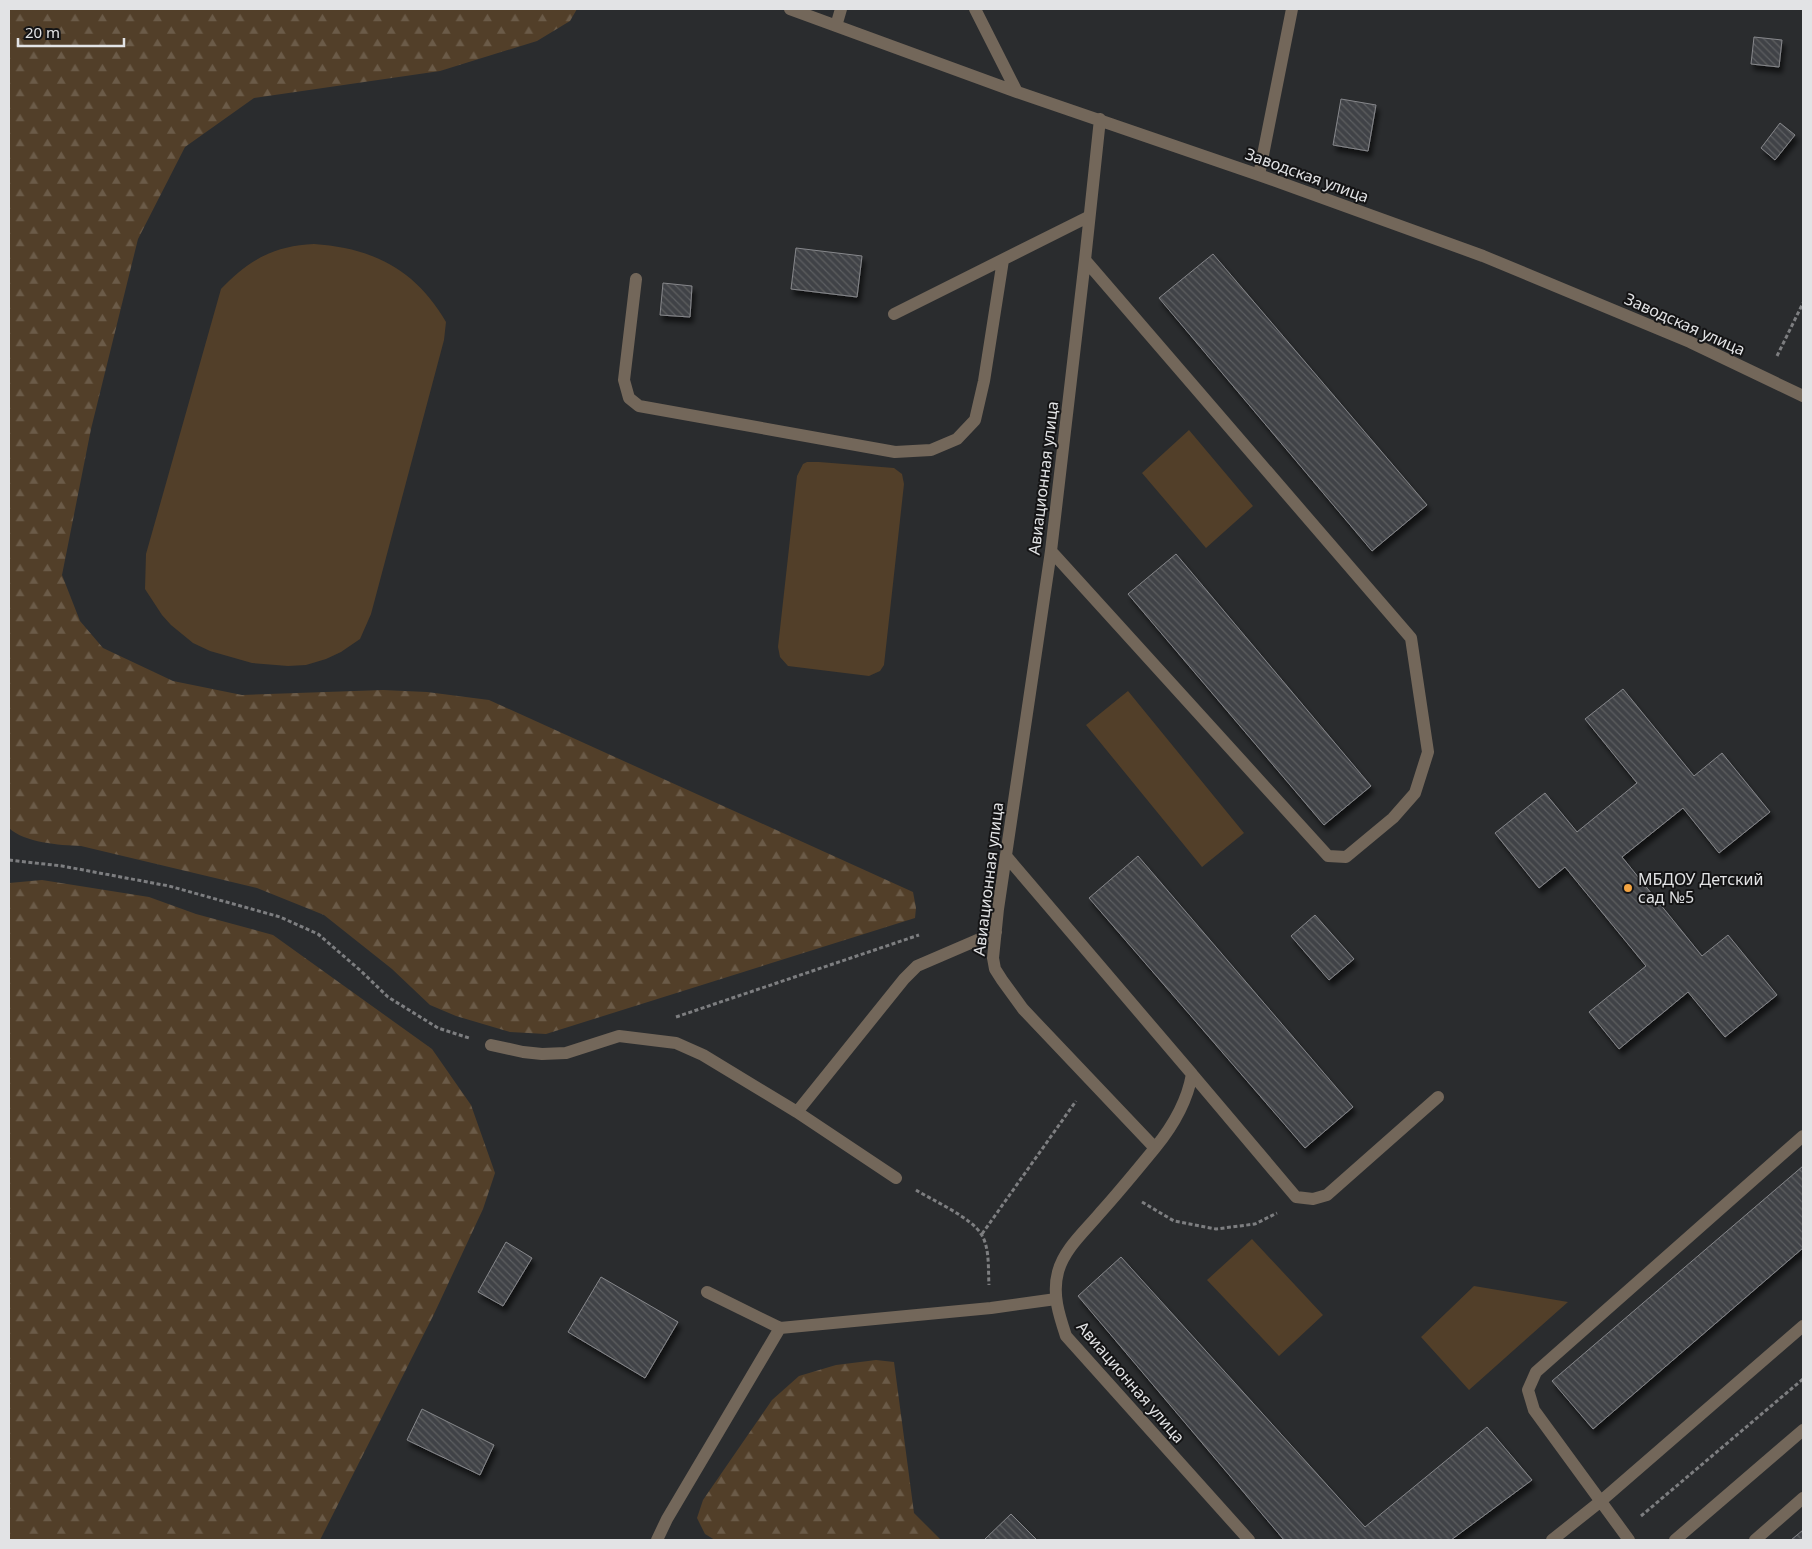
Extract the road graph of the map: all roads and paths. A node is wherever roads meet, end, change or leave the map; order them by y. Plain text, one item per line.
1 (790, 9) edge
2 (841, 9) edge
3 (975, 9) edge
4 (1292, 9) edge
5 (836, 26) junction
6 (1017, 92) junction
7 (1100, 119) junction
8 (1259, 176) junction
9 (1088, 216) junction
10 (1003, 260) junction
11 (1085, 260) junction
12 (636, 279) dead end
13 (1803, 303) edge
14 (894, 314) dead end
15 (1766, 378) junction
16 (1803, 396) edge
17 (1051, 551) junction
18 (1006, 856) junction
19 (9, 860) edge
20 (996, 932) junction
21 (922, 934) dead end
22 (666, 1020) dead end
23 (491, 1045) joint
24 (1192, 1074) junction
25 (1091, 1080) junction
26 (1438, 1097) dead end
27 (797, 1112) junction
28 (1803, 1136) edge
29 (1155, 1148) junction
30 (896, 1178) joint
31 (1120, 1190) junction
32 (1296, 1197) junction
33 (982, 1234) junction
34 (707, 1292) dead end
35 (1056, 1299) junction
36 (991, 1308) junction
37 (1803, 1326) edge
38 (780, 1328) junction
39 (1803, 1379) edge
40 (1803, 1430) edge
41 (1803, 1498) edge
42 (1601, 1501) junction
43 (1626, 1536) edge
44 (657, 1540) edge
45 (1248, 1540) edge
46 (1552, 1540) edge
47 (1675, 1540) edge
48 (1755, 1540) edge

1 - 5 street, Заводская улица
2 - 5 street
3 - 6 street
4 - 8 street
5 - 6 street, Заводская улица
6 - 7 street, Заводская улица
7 - 8 street, Заводская улица
7 - 9 street, Авиационная улица
8 - 15 street, Заводская улица
9 - 10 street
9 - 11 street, Авиационная улица
10 - 12 street
10 - 14 street
11 - 17 street, Авиационная улица
11 - 17 street
13 - 15 path
15 - 16 street, Заводская улица
17 - 18 street, Авиационная улица
18 - 20 street, Авиационная улица
18 - 24 street
19 - 23 path
20 - 25 street, Авиационная улица
20 - 27 street
21 - 22 path
23 - 27 street
24 - 29 street
24 - 32 street
25 - 29 street, Авиационная улица
25 - 33 path
26 - 32 street
27 - 30 street
28 - 42 street
29 - 31 street, Авиационная улица
30 - 33 path
31 - 32 path
31 - 35 street, Авиационная улица
33 - 36 path
34 - 38 street
35 - 36 street
35 - 45 street, Авиационная улица
36 - 38 street
37 - 42 street
38 - 44 street
39 - 43 path
40 - 47 street
41 - 48 street
42 - 43 street
42 - 46 street

